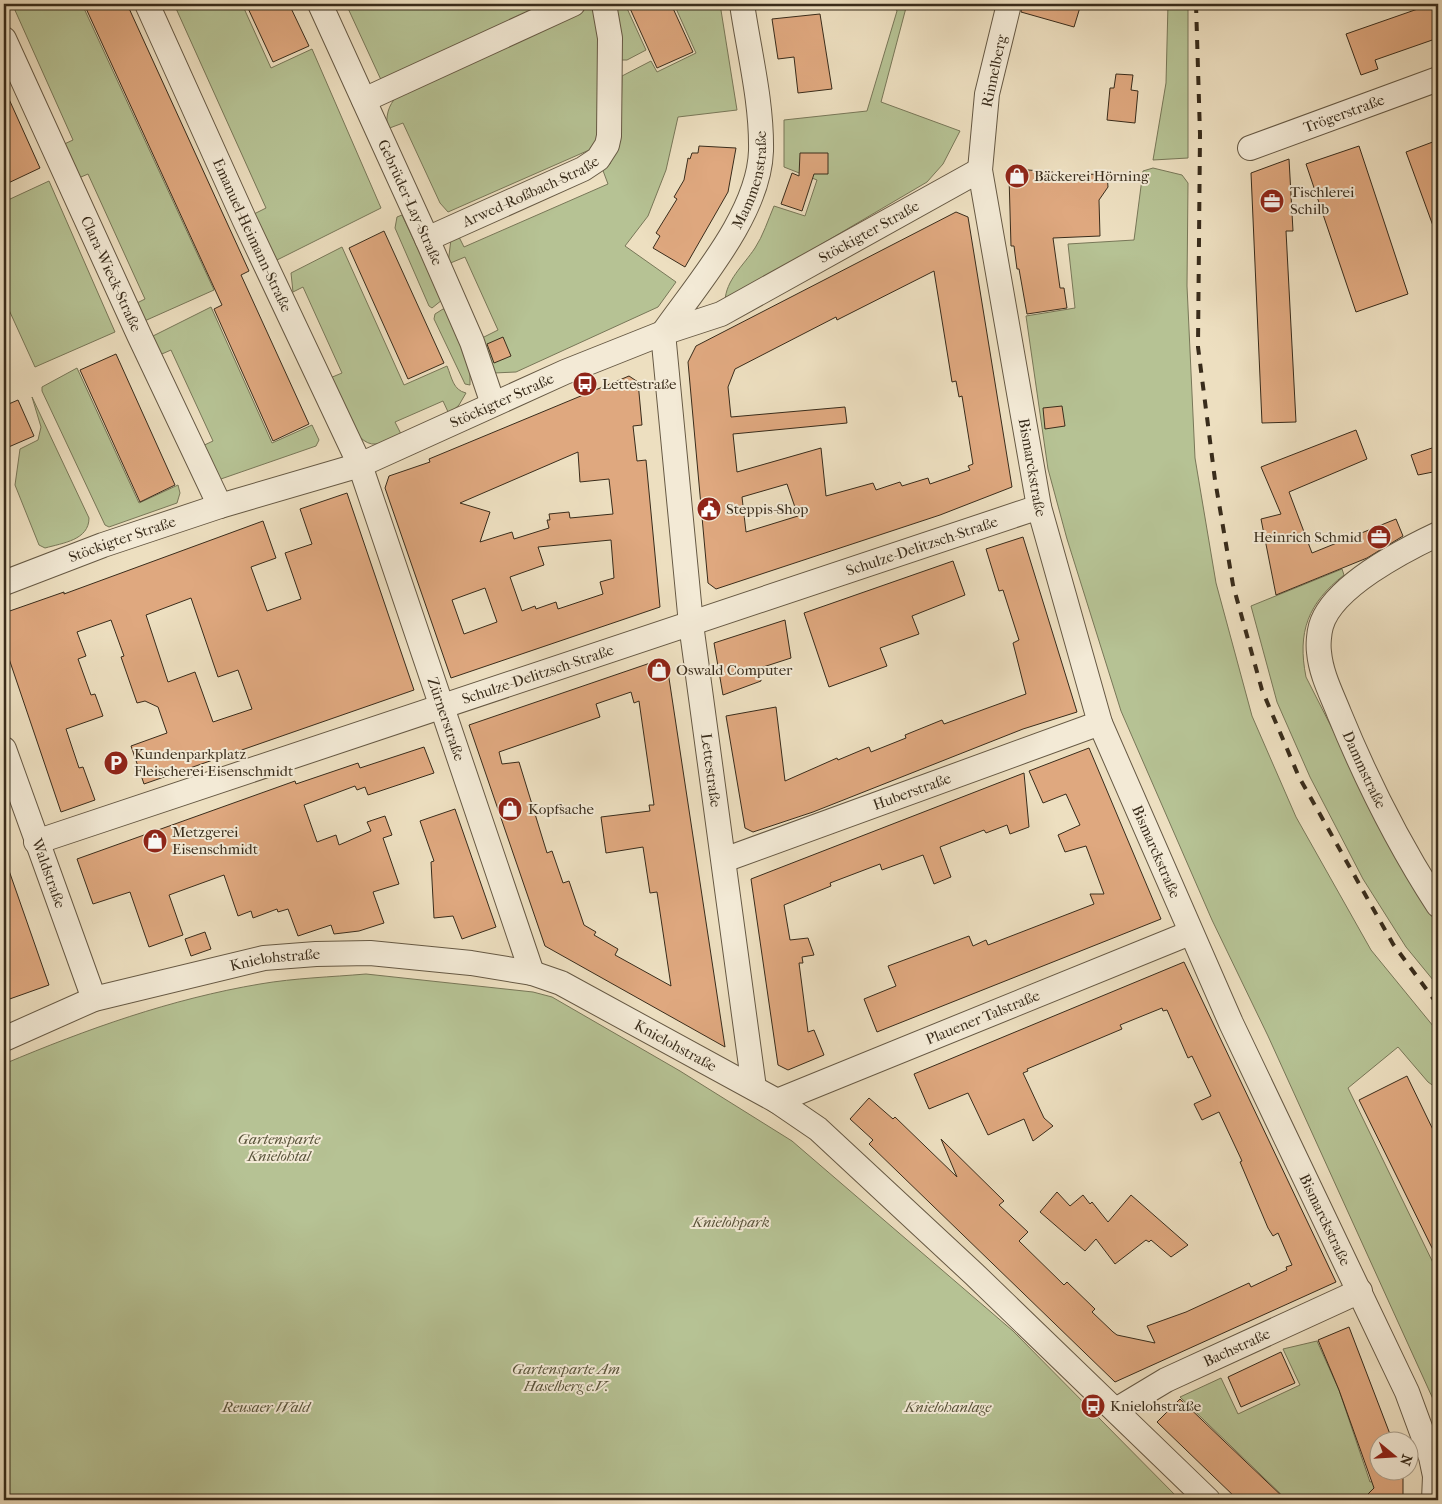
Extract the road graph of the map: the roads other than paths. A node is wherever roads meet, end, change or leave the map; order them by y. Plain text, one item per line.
1 (147, 4) edge
2 (320, 4) edge
3 (573, 4) edge
4 (604, 4) edge
5 (742, 4) edge
6 (1009, 4) edge
7 (4, 39) edge
8 (1438, 80) edge
9 (364, 100) junction
10 (1250, 148) dead end
11 (980, 170) junction
12 (427, 239) junction
13 (663, 333) junction
14 (493, 404) junction
15 (360, 465) junction
16 (220, 506) junction
17 (1039, 508) junction
18 (1438, 534) edge
19 (4, 583) edge
20 (691, 624) junction
21 (443, 707) junction
22 (1100, 723) junction
23 (4, 749) edge
24 (36, 842) junction
25 (724, 860) junction
26 (1438, 905) edge
27 (1190, 933) junction
28 (532, 973) junction
29 (94, 999) junction
30 (4, 1039) edge
31 (754, 1088) junction
32 (777, 1101) junction
33 (1360, 1290) junction
34 (1116, 1410) junction
35 (1208, 1500) edge
36 (1434, 1500) edge

1 - 15 street, Emanuel-Heimann-Straße
2 - 9 street, Gebrüder-Lay-Straße
3 - 9 street
4 - 12 street, Arwed-Roßbach-Straße
5 - 13 street, Mammenstraße
6 - 11 street, Rinnelberg
7 - 16 street, Clara-Wieck-Straße
8 - 10 street, Trögerstraße
9 - 12 street, Gebrüder-Lay-Straße
11 - 13 street, Stöckigter Straße
11 - 17 street, Bismarckstraße
12 - 14 street, Gebrüder-Lay-Straße
13 - 14 street, Stöckigter Straße
13 - 20 street, Lettestraße
14 - 15 street, Stöckigter Straße
15 - 16 street, Stöckigter Straße
15 - 21 street, Zürnerstraße
16 - 19 street, Stöckigter Straße
17 - 20 street, Schulze-Delitzsch-Straße
17 - 22 street, Bismarckstraße
18 - 26 street, Dammstraße
20 - 21 street, Schulze-Delitzsch-Straße
20 - 25 street, Lettestraße
21 - 24 street, Schulze-Delitzsch-Straße
21 - 28 street, Zürnerstraße
22 - 25 street, Huberstraße
22 - 27 street, Bismarckstraße
23 - 24 street, Waldstraße
24 - 29 street, Waldstraße
25 - 31 street, Lettestraße
27 - 32 street, Plauener Talstraße
27 - 33 street, Bismarckstraße
28 - 29 street, Knielohstraße
28 - 31 street, Knielohstraße
29 - 30 street, Knielohstraße
31 - 32 street, Knielohstraße
32 - 34 street, Knielohstraße
33 - 34 street, Bachstraße
33 - 36 street, Bismarckstraße
34 - 35 street, Knielohstraße

